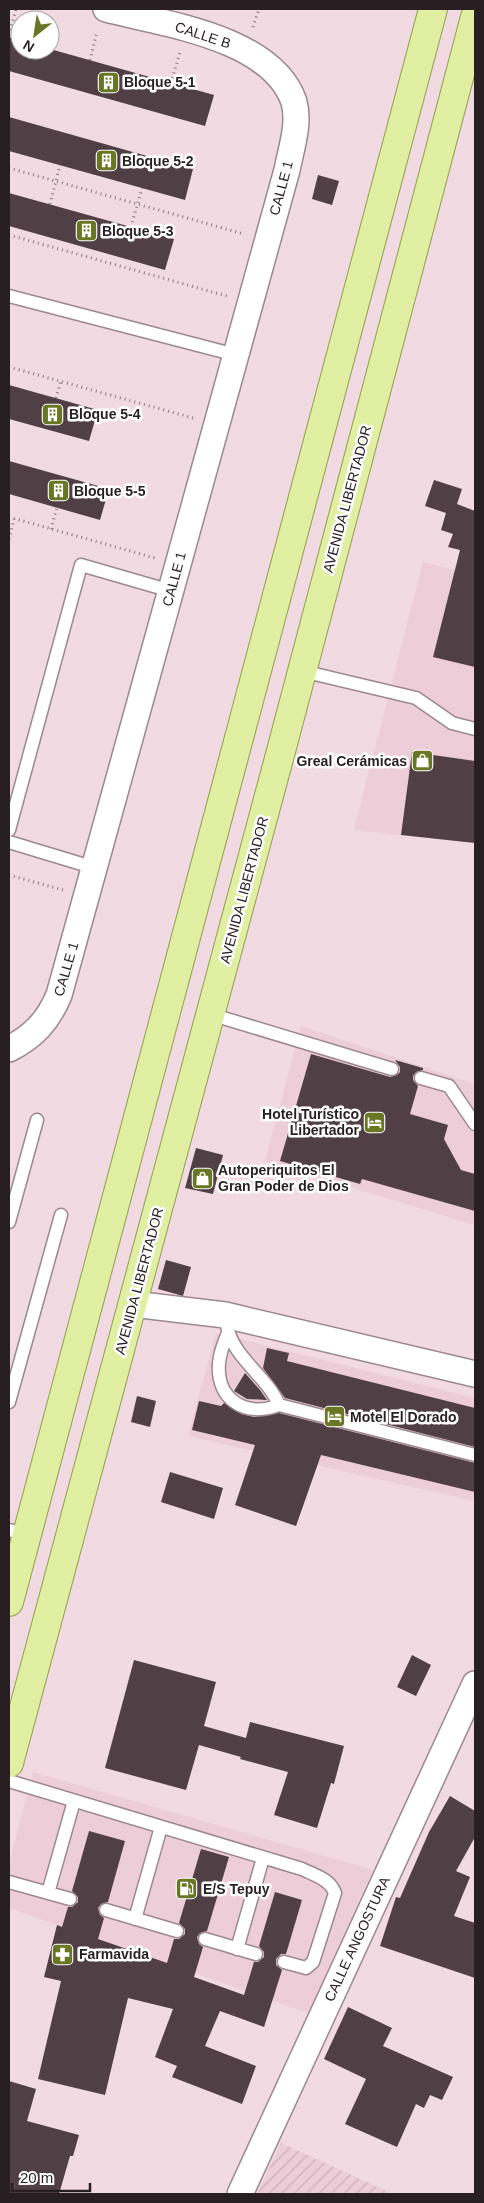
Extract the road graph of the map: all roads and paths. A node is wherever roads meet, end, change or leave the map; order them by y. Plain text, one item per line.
1 (16, 9) edge
2 (106, 9) edge
3 (433, 9) edge
4 (475, 17) edge
5 (186, 30) junction
6 (9, 34) edge
7 (171, 83) dead end
8 (286, 88) joint
9 (60, 165) dead end
10 (9, 168) edge
11 (56, 182) junction
12 (142, 188) dead end
13 (50, 204) dead end
14 (138, 204) junction
15 (131, 227) dead end
16 (9, 235) edge
17 (267, 241) junction
18 (9, 296) edge
19 (250, 302) junction
20 (236, 355) junction
21 (9, 367) edge
22 (61, 381) junction
23 (56, 398) dead end
24 (217, 425) junction
25 (57, 508) dead end
26 (9, 517) edge
27 (14, 519) junction
28 (51, 529) junction
29 (9, 539) edge
30 (178, 565) junction
31 (171, 591) junction
32 (302, 671) junction
33 (475, 729) edge
34 (9, 830) edge
35 (9, 842) edge
36 (95, 868) junction
37 (9, 875) edge
38 (87, 897) junction
39 (210, 1014) junction
40 (9, 1049) edge
41 (392, 1069) dead end
42 (421, 1078) dead end
43 (38, 1120) dead end
44 (475, 1124) edge
45 (61, 1215) dead end
46 (9, 1222) edge
47 (133, 1304) junction
48 (227, 1324) junction
49 (475, 1374) edge
50 (9, 1402) edge
51 (279, 1405) junction
52 (475, 1455) edge
53 (18, 1533) edge
54 (9, 1602) edge
55 (9, 1609) edge
56 (47, 1620) junction
57 (475, 1684) edge
58 (9, 1763) edge
59 (9, 1781) edge
60 (74, 1801) junction
61 (162, 1827) junction
62 (264, 1858) junction
63 (9, 1882) edge
64 (48, 1893) junction
65 (70, 1899) dead end
66 (106, 1910) dead end
67 (135, 1919) junction
68 (176, 1931) dead end
69 (205, 1939) dead end
70 (237, 1949) junction
71 (256, 1954) dead end
72 (284, 1962) dead end
73 (240, 2194) edge

1 - 6 path
2 - 5 street, CALLE B
3 - 53 main road
4 - 32 main road, AVENIDA LIBERTADOR
5 - 7 path
5 - 8 street, CALLE B
8 - 17 street, CALLE 1
9 - 11 path
10 - 11 path
11 - 13 path
11 - 14 path
12 - 14 path
14 - 15 path
14 - 17 path
16 - 19 path
17 - 19 street, CALLE 1
18 - 20 lane
19 - 20 street, CALLE 1
20 - 24 street, CALLE 1
21 - 22 path
22 - 23 path
22 - 24 path
24 - 30 street, CALLE 1
25 - 28 path
26 - 27 path
27 - 28 path
27 - 29 path
28 - 30 path
30 - 31 street, CALLE 1
31 - 34 lane
31 - 36 street, CALLE 1
32 - 33 lane
32 - 39 main road, AVENIDA LIBERTADOR
35 - 36 lane
36 - 38 street, CALLE 1
37 - 38 path
38 - 40 street, CALLE 1
39 - 41 lane
39 - 47 main road, AVENIDA LIBERTADOR
42 - 44 lane
43 - 46 lane
45 - 50 lane
47 - 48 street
47 - 56 main road, AVENIDA LIBERTADOR
48 - 49 street
48 - 51 lane
48 - 51 lane
51 - 52 lane
53 - 54 main road
55 - 56 main road
56 - 58 main road, AVENIDA LIBERTADOR
57 - 73 street, CALLE ANGOSTURA
59 - 60 lane
60 - 61 lane
60 - 64 lane
61 - 62 lane
61 - 67 lane
62 - 70 lane
62 - 72 lane
63 - 64 lane
64 - 65 lane
66 - 67 lane
67 - 68 lane
69 - 70 lane
70 - 71 lane

